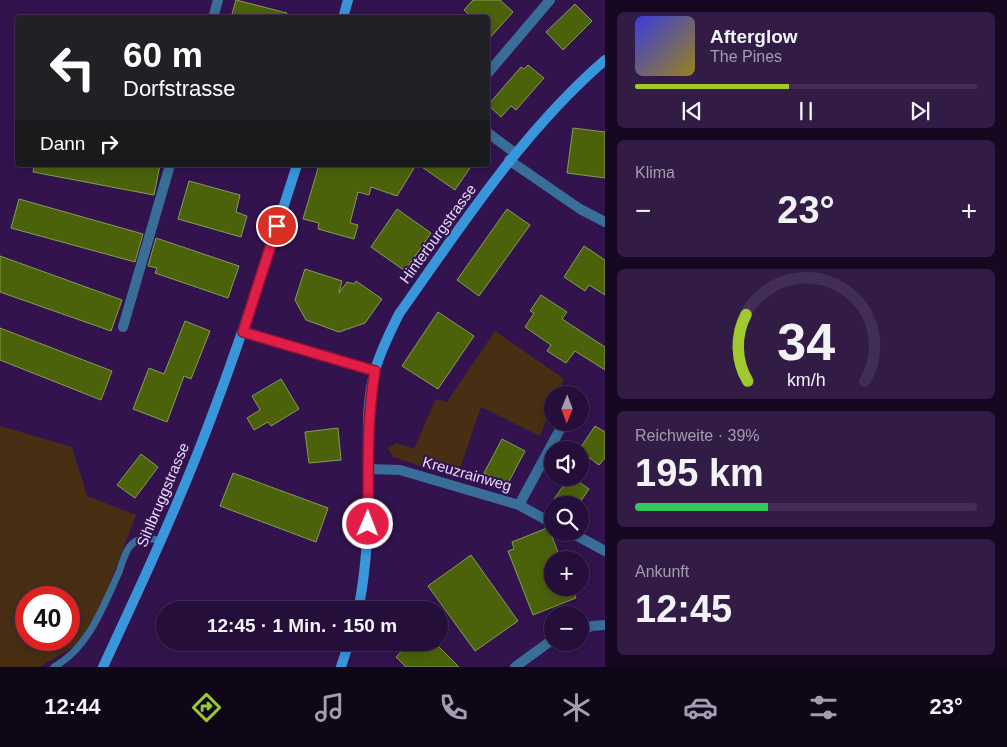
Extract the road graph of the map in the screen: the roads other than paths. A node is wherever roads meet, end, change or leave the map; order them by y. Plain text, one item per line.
1 (218, 0) edge
2 (348, 0) edge
3 (550, 0) edge
4 (214, 15) edge
5 (344, 15) edge
6 (604, 60) edge
7 (490, 71) edge
8 (490, 135) edge
9 (512, 156) junction
10 (169, 167) edge
11 (296, 167) edge
12 (604, 222) edge
13 (123, 327) dead end
14 (243, 332) junction
15 (375, 371) junction
16 (559, 431) edge
17 (368, 469) junction
18 (519, 505) junction
19 (544, 519) edge
20 (161, 540) junction
21 (586, 541) edge
22 (604, 551) edge
23 (360, 601) edge
24 (604, 625) edge
25 (589, 627) edge
26 (544, 646) edge
27 (346, 651) edge
28 (54, 667) edge
29 (103, 667) edge
30 (341, 667) edge
31 (515, 667) edge

1 - 4 street
2 - 5 street
3 - 7 street
6 - 9 street, Hinterburgstrasse
8 - 9 street
9 - 12 street
9 - 15 street, Hinterburgstrasse
10 - 13 street
11 - 14 street, Sihlbruggstrasse
14 - 15 street
14 - 20 street, Sihlbruggstrasse
15 - 17 street, Hinterburgstrasse
16 - 18 street
17 - 18 street, Kreuzrainweg
17 - 23 street, Hinterburgstrasse
18 - 19 street, Kreuzrainweg
20 - 28 lane
20 - 29 street, Sihlbruggstrasse
21 - 22 street
24 - 25 street
26 - 31 street
27 - 30 street

